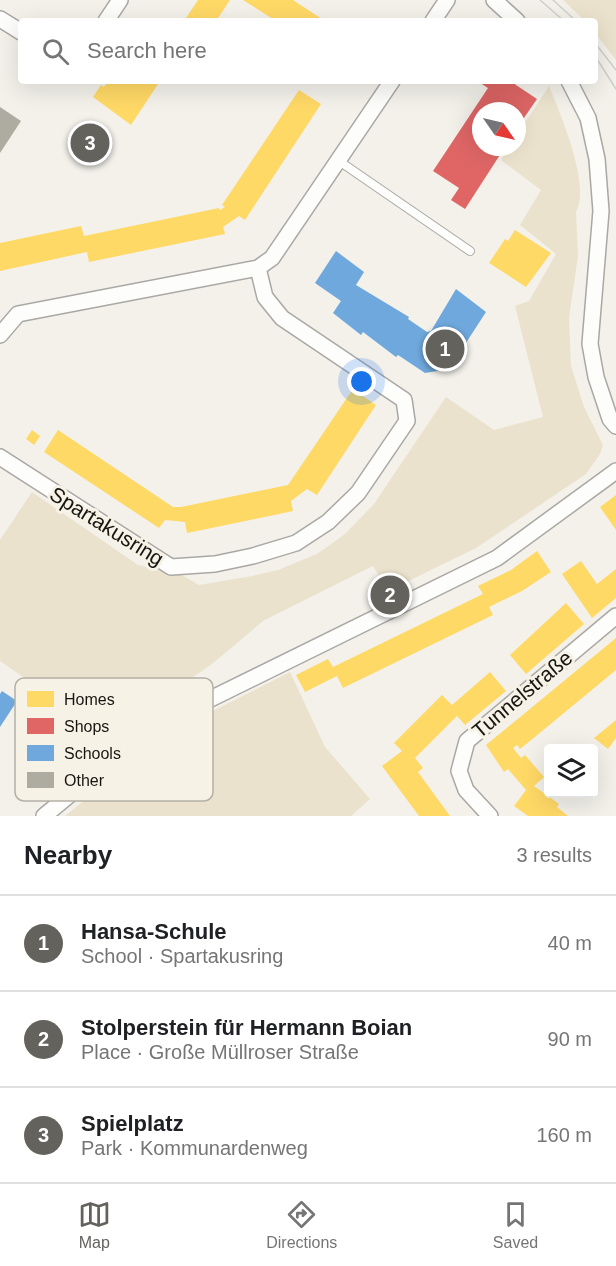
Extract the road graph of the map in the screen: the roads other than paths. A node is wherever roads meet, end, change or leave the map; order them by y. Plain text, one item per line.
1 (120, 0) edge
2 (447, 0) edge
3 (494, 0) edge
4 (108, 18) edge
5 (435, 18) edge
6 (514, 18) edge
7 (0, 19) edge
8 (18, 30) edge
9 (391, 84) edge
10 (571, 84) edge
11 (339, 161) junction
12 (470, 250) dead end
13 (258, 268) junction
14 (0, 335) edge
15 (616, 426) edge
16 (0, 457) edge
17 (616, 471) edge
18 (616, 616) edge
19 (213, 698) edge
20 (62, 801) edge
21 (484, 814) edge
22 (44, 816) edge

1 - 4 street
2 - 5 street
3 - 6 street
7 - 8 street
9 - 11 street
10 - 15 street
11 - 12 lane
11 - 13 street
13 - 14 street
13 - 16 street, Spartakusring
17 - 19 street
18 - 21 street, Tunnelstraße
20 - 22 street

